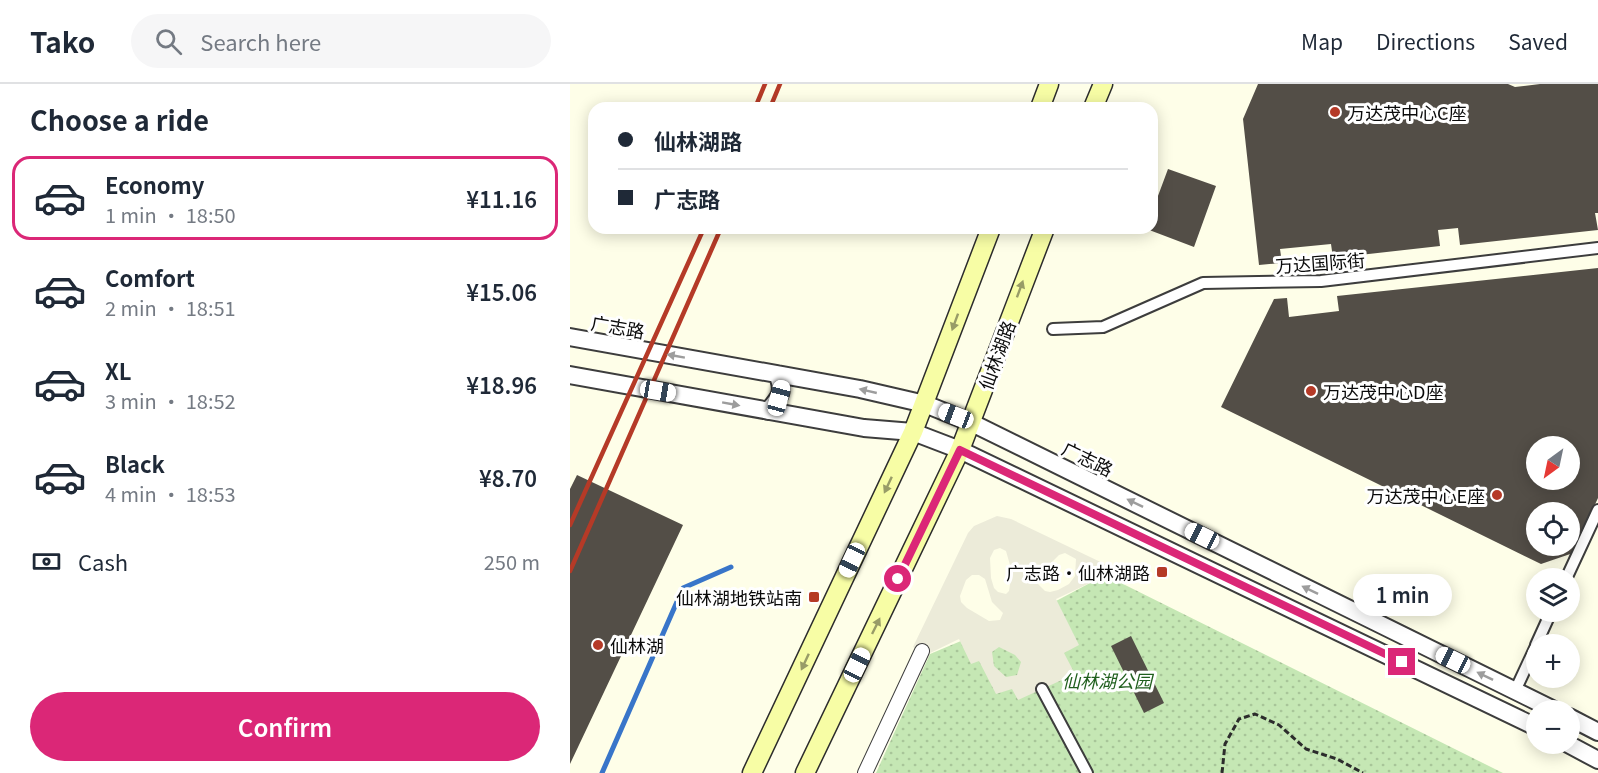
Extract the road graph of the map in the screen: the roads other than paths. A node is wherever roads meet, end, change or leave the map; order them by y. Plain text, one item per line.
1 (1049, 84) edge
2 (1103, 84) edge
3 (1042, 102) edge
4 (1096, 102) edge
5 (989, 234) edge
6 (1043, 234) edge
7 (1598, 248) edge
8 (1053, 328) dead end
9 (570, 337) edge
10 (777, 374) junction
11 (570, 375) edge
12 (925, 404) junction
13 (768, 411) junction
14 (972, 423) junction
15 (913, 432) junction
16 (960, 450) junction
17 (1598, 510) edge
18 (1571, 568) edge
19 (922, 651) dead end
20 (1526, 667) edge
21 (1042, 688) dead end
22 (1515, 691) junction
23 (1533, 700) edge
24 (1526, 723) edge
25 (1580, 723) edge
26 (1598, 732) edge
27 (1580, 750) edge
28 (1598, 760) edge
29 (752, 773) edge
30 (805, 773) edge
31 (865, 773) edge
32 (1087, 773) edge

1 - 3 main road
2 - 4 main road
5 -> 12 main road
14 -> 6 main road, 仙林湖路
7 - 8 street, 万达国际街
10 -> 9 street, 广志路
12 -> 10 street, 广志路
10 - 13 street
11 -> 13 street
12 - 14 street, 广志路
12 - 15 main road
13 - 15 street
14 - 16 main road, 仙林湖路
22 -> 14 street, 广志路
15 - 16 street
15 -> 29 main road
16 - 24 street
30 -> 16 main road, 仙林湖路
17 - 18 street
19 - 31 street
20 - 22 street
21 - 32 street
22 - 23 street, 广志路
25 - 26 street
27 - 28 street

